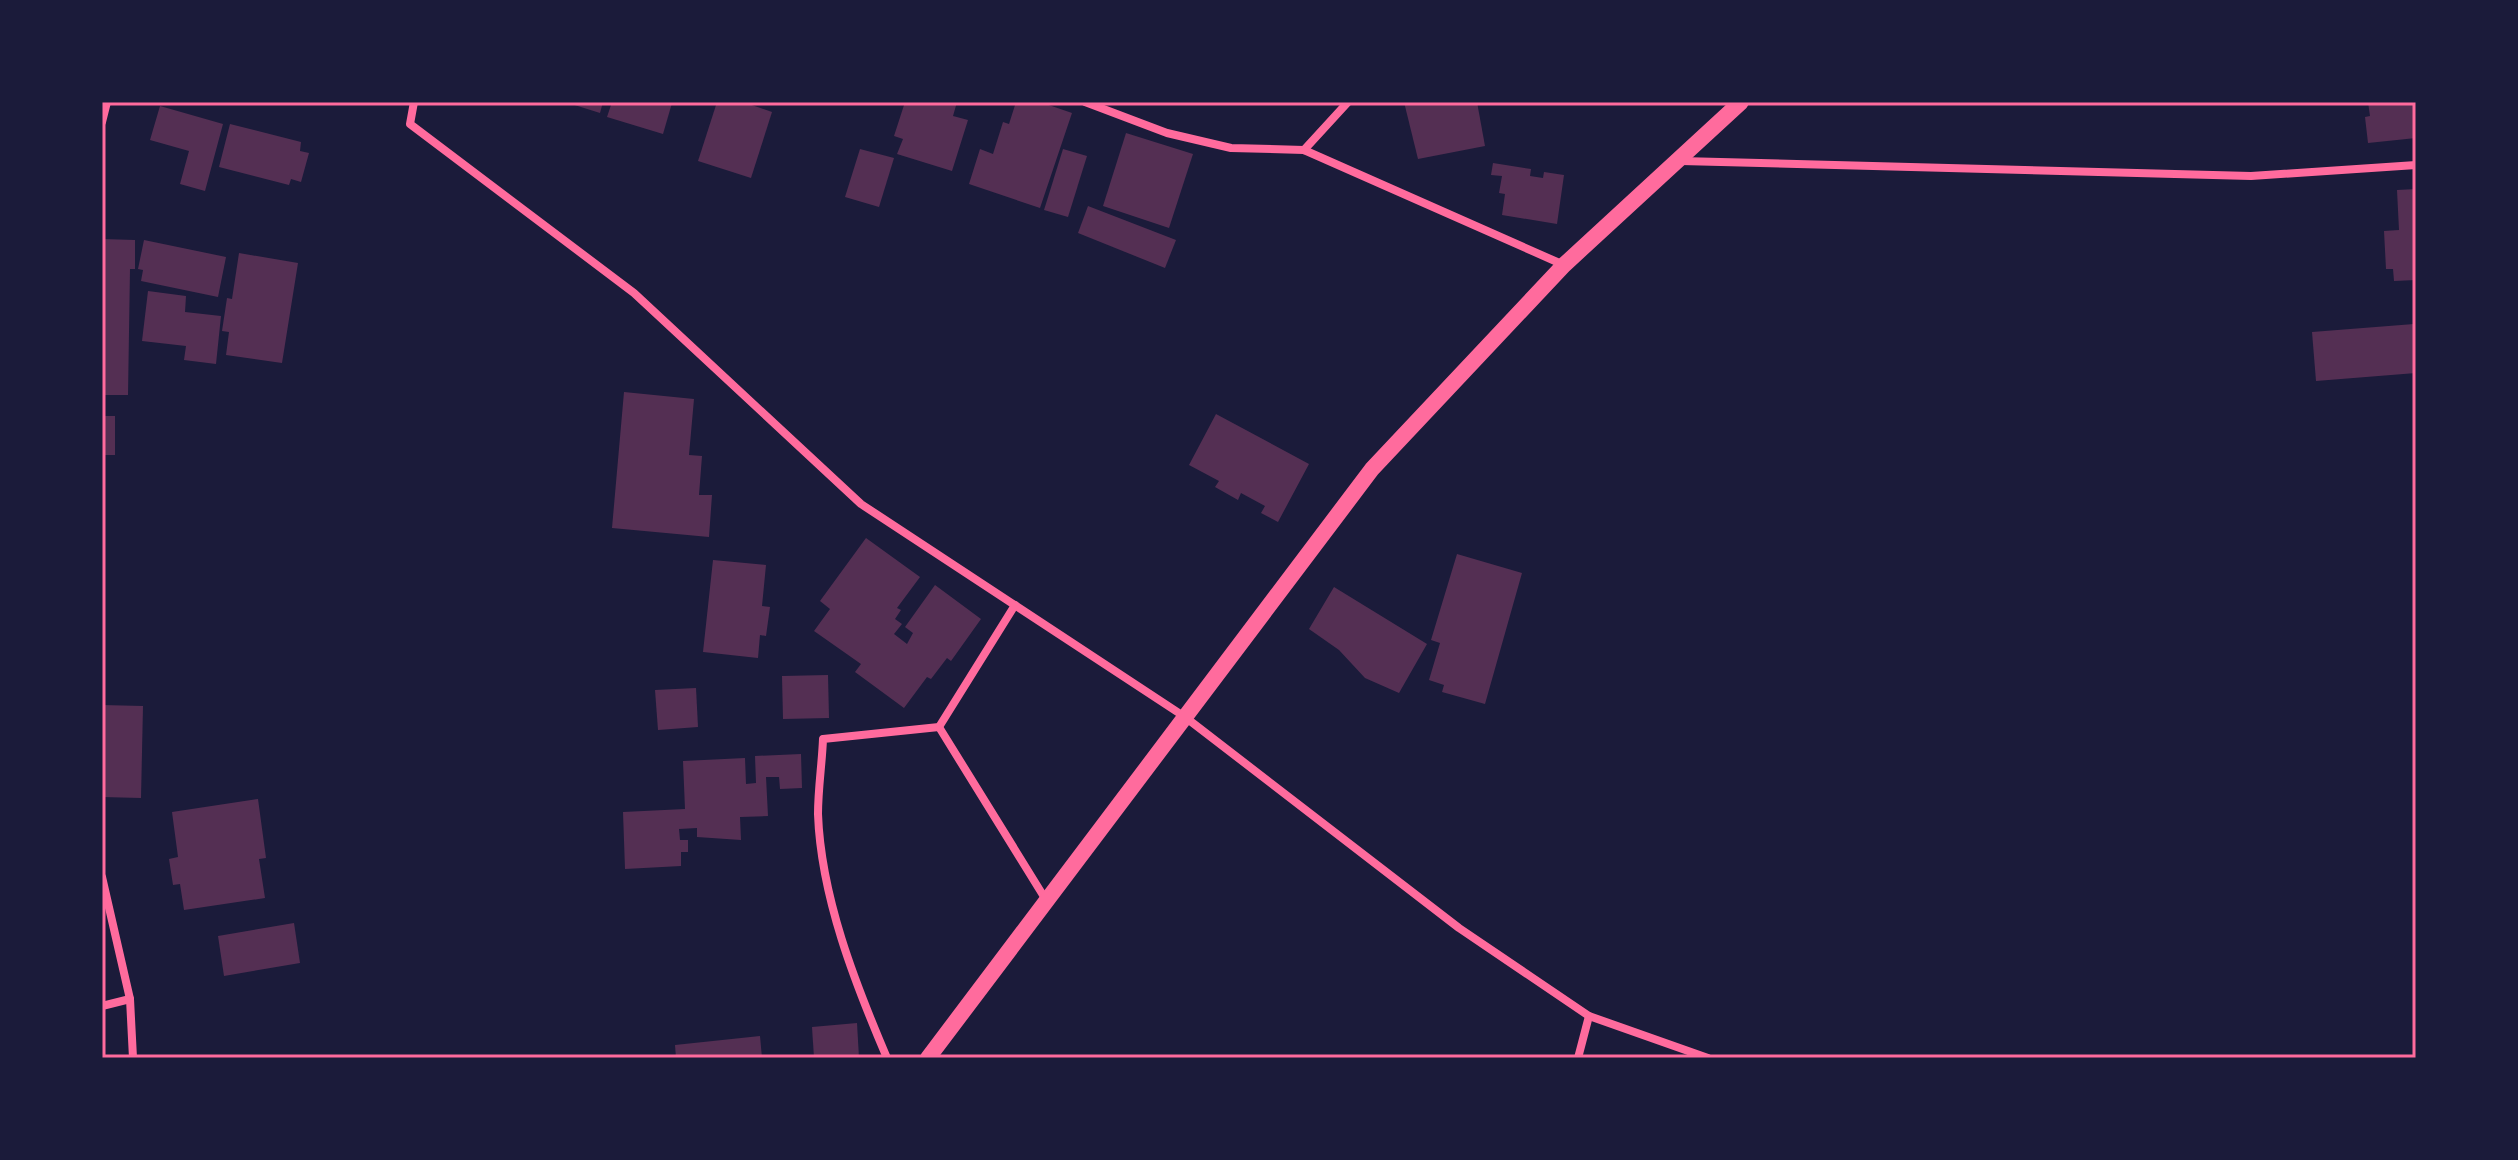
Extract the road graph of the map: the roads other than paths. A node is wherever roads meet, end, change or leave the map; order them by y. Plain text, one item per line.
1 (107, 102) edge
2 (414, 102) edge
3 (1085, 102) edge
4 (1348, 102) edge
5 (1741, 102) edge
6 (102, 122) edge
7 (1304, 150) junction
8 (1674, 161) junction
9 (2416, 165) edge
10 (1564, 265) junction
11 (1015, 605) junction
12 (1185, 717) junction
13 (939, 727) junction
14 (102, 877) edge
15 (1046, 901) junction
16 (130, 999) junction
17 (102, 1006) edge
18 (1589, 1016) junction
19 (133, 1058) edge
20 (887, 1058) edge
21 (928, 1058) edge
22 (1578, 1058) edge
23 (1708, 1058) edge

1 - 6 street
2 - 11 street
3 - 7 street
4 - 7 street
5 - 8 main road
7 - 10 street
8 - 9 street
8 - 10 main road
10 - 12 main road
11 - 12 street
11 - 13 street
12 - 15 main road
12 - 18 street
13 - 15 street
13 - 20 street
14 - 16 street
15 - 21 main road
16 - 17 street
16 - 19 street
18 - 22 street
18 - 23 street

